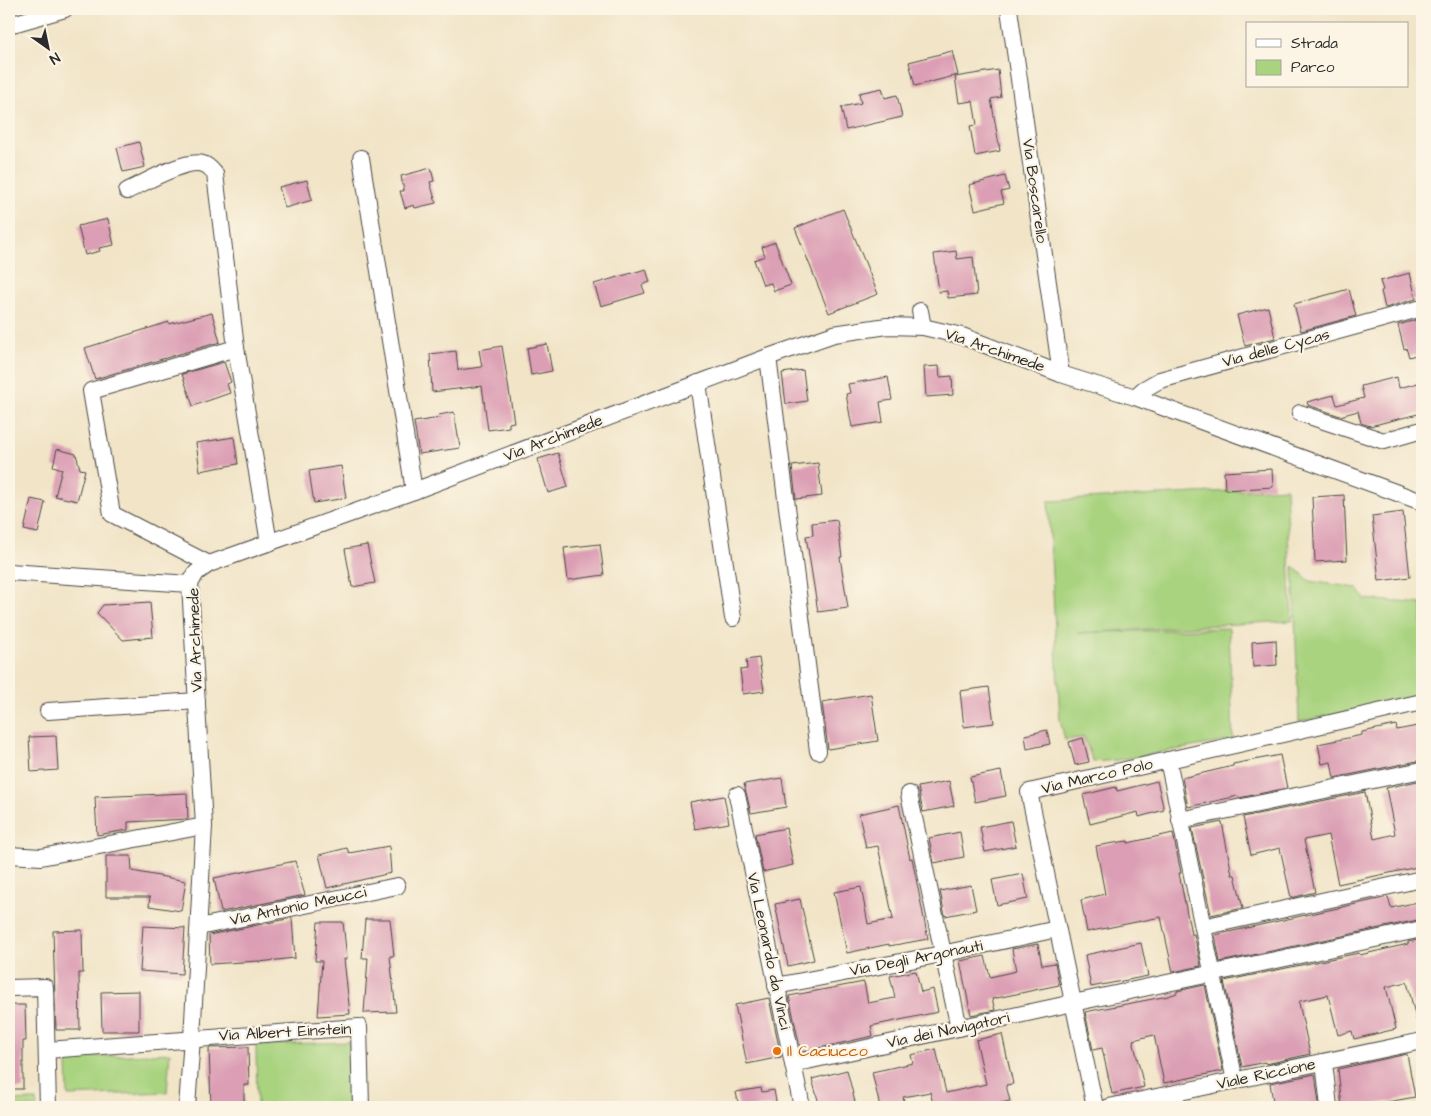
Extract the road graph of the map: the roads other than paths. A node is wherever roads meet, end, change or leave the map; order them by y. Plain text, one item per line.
1 (65, 9) edge
2 (1009, 9) edge
3 (9, 25) edge
4 (361, 158) dead end
5 (127, 191) dead end
6 (1422, 308) edge
7 (920, 310) dead end
8 (923, 327) junction
9 (236, 348) junction
10 (768, 357) junction
11 (1062, 374) junction
12 (698, 383) junction
13 (1135, 398) junction
14 (1300, 414) dead end
15 (1422, 430) edge
16 (414, 491) junction
17 (1422, 502) edge
18 (268, 543) junction
19 (209, 564) junction
20 (9, 572) edge
21 (190, 584) junction
22 (733, 618) dead end
23 (197, 701) junction
24 (1422, 702) edge
25 (48, 710) dead end
26 (818, 751) dead end
27 (1168, 760) junction
28 (1422, 770) edge
29 (909, 794) dead end
30 (737, 795) dead end
31 (1180, 820) junction
32 (204, 826) junction
33 (9, 855) edge
34 (1422, 879) edge
35 (397, 886) dead end
36 (199, 927) junction
37 (1202, 927) junction
38 (1057, 929) junction
39 (1422, 929) edge
40 (942, 954) junction
41 (1212, 974) junction
42 (776, 986) junction
43 (9, 988) edge
44 (1073, 1003) junction
45 (959, 1028) junction
46 (192, 1038) junction
47 (1422, 1041) edge
48 (47, 1050) junction
49 (1324, 1062) junction
50 (793, 1064) junction
51 (1235, 1081) junction
52 (48, 1107) edge
53 (187, 1107) edge
54 (361, 1107) edge
55 (802, 1107) edge
56 (1096, 1107) edge
57 (1109, 1107) edge
58 (1329, 1107) edge

1 - 3 street
2 - 11 street, Via Boscarello
4 - 16 street
5 - 9 street
6 - 13 street, Via delle Cycas
7 - 8 street
8 - 10 street, Via Archimede
8 - 11 street, Via Archimede
9 - 18 street
9 - 19 street
10 - 12 street, Via Archimede
10 - 26 street
11 - 13 street, Via Archimede
12 - 16 street, Via Archimede
12 - 22 street
13 - 17 street, Via Archimede
14 - 15 street
16 - 18 street, Via Archimede
18 - 19 street, Via Archimede
19 - 21 street, Via Archimede
20 - 21 street
21 - 23 street, Via Archimede
23 - 25 street
23 - 32 street, Via Archimede
24 - 27 street, Via Marco Polo
27 - 31 street
27 - 38 street, Via Marco Polo
28 - 31 street
29 - 40 street
30 - 42 street, Via Leonardo da Vinci
31 - 37 street
32 - 33 street
32 - 36 street, Via Archimede
34 - 37 street
35 - 36 street, Via Antonio Meucci
36 - 46 street, Via Archimede
37 - 41 street
38 - 40 street, Via Degli Argonauti
38 - 44 street, Via Marco Polo
39 - 41 street, Via dei Navigatori
40 - 42 street, Via Degli Argonauti
40 - 45 street
41 - 44 street, Via dei Navigatori
41 - 51 street
42 - 50 street, Via Leonardo da Vinci
43 - 48 street
44 - 45 street, Via dei Navigatori
44 - 56 street, Via Marco Polo
45 - 50 street, Via dei Navigatori
46 - 48 street
46 - 53 street, Via Archimede
46 - 54 street, Via Albert Einstein
47 - 49 street, Viale Riccione
48 - 52 street
49 - 51 street, Viale Riccione
49 - 58 street
50 - 55 street, Via Leonardo da Vinci
51 - 57 street, Viale Riccione

